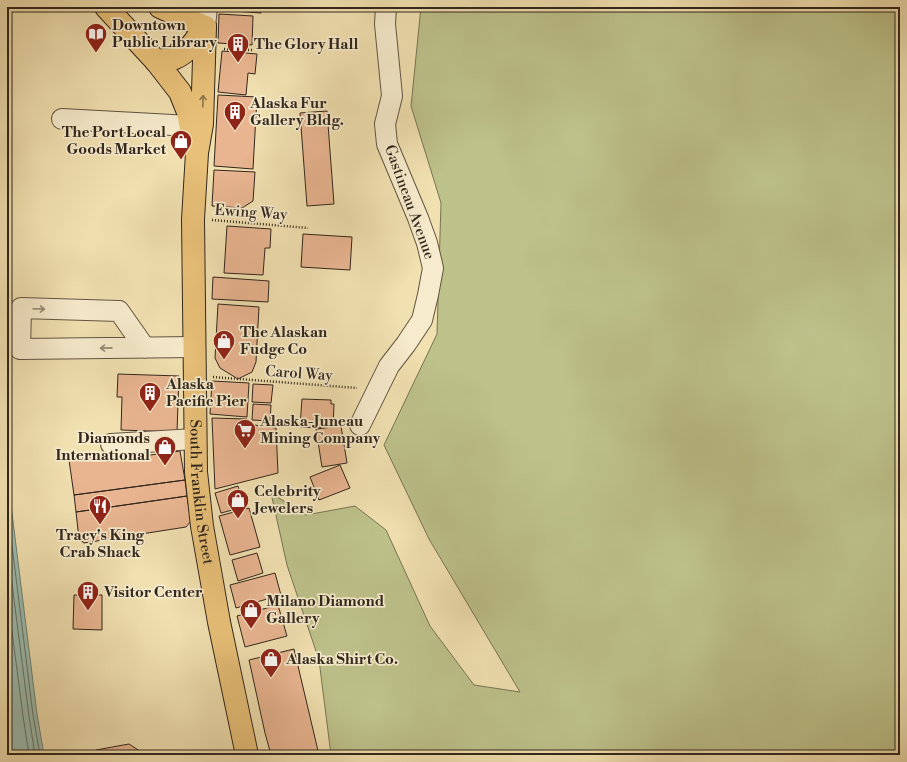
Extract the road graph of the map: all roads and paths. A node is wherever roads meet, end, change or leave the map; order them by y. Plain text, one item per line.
1 (106, 7) edge
2 (160, 7) edge
3 (386, 7) edge
4 (206, 17) edge
5 (221, 48) dead end
6 (252, 50) dead end
7 (156, 61) junction
8 (62, 119) dead end
9 (190, 126) junction
10 (197, 153) junction
11 (193, 219) junction
12 (308, 228) dead end
13 (194, 347) junction
14 (145, 348) junction
15 (194, 376) junction
16 (377, 390) junction
17 (360, 425) dead end
18 (196, 439) junction
19 (111, 444) dead end
20 (247, 755) edge

1 - 7 main road, South Franklin Street
2 - 4 main road
3 - 16 street, Gastineau Avenue
4 - 7 main road
10 -> 4 main road, South Franklin Street
5 - 6 path
7 - 9 main road, South Franklin Street
8 - 9 street
9 - 10 main road, South Franklin Street
10 - 11 main road, South Franklin Street
11 - 12 path, Ewing Way
11 - 13 main road, South Franklin Street
13 - 14 street
13 - 15 main road, South Franklin Street
14 -> 14 street
15 - 16 path, Carol Way
15 - 18 main road, South Franklin Street
16 - 17 street, Gastineau Avenue
18 - 19 street
18 - 20 main road, South Franklin Street

